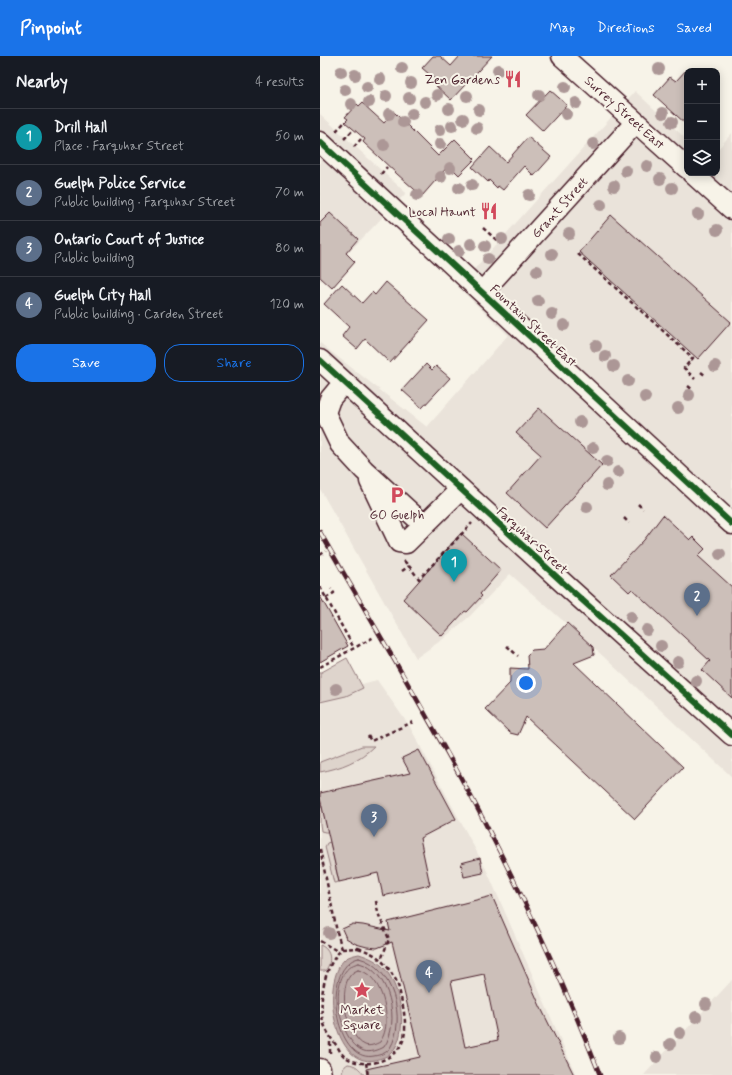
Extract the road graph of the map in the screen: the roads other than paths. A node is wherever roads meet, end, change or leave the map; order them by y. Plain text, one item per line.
1 (562, 56) edge
2 (636, 122) junction
3 (320, 142) edge
4 (684, 165) edge
5 (695, 176) edge
6 (732, 209) edge
7 (482, 292) junction
8 (320, 360) edge
9 (344, 382) junction
10 (364, 470) junction
11 (461, 489) junction
12 (732, 524) edge
13 (424, 525) junction
14 (732, 735) edge
15 (320, 1069) edge
16 (321, 1075) edge

1 - 2 street, Surrey Street East
2 - 4 street, Surrey Street East
2 - 7 street, Grant Street
3 - 7 street, Fountain Street East
5 - 6 street
7 - 12 street, Fountain Street East
8 - 9 street, Farquhar Street
9 - 10 street
9 - 11 street, Farquhar Street
10 - 13 street
10 - 13 street
11 - 13 street
11 - 14 street, Farquhar Street
15 - 16 street

